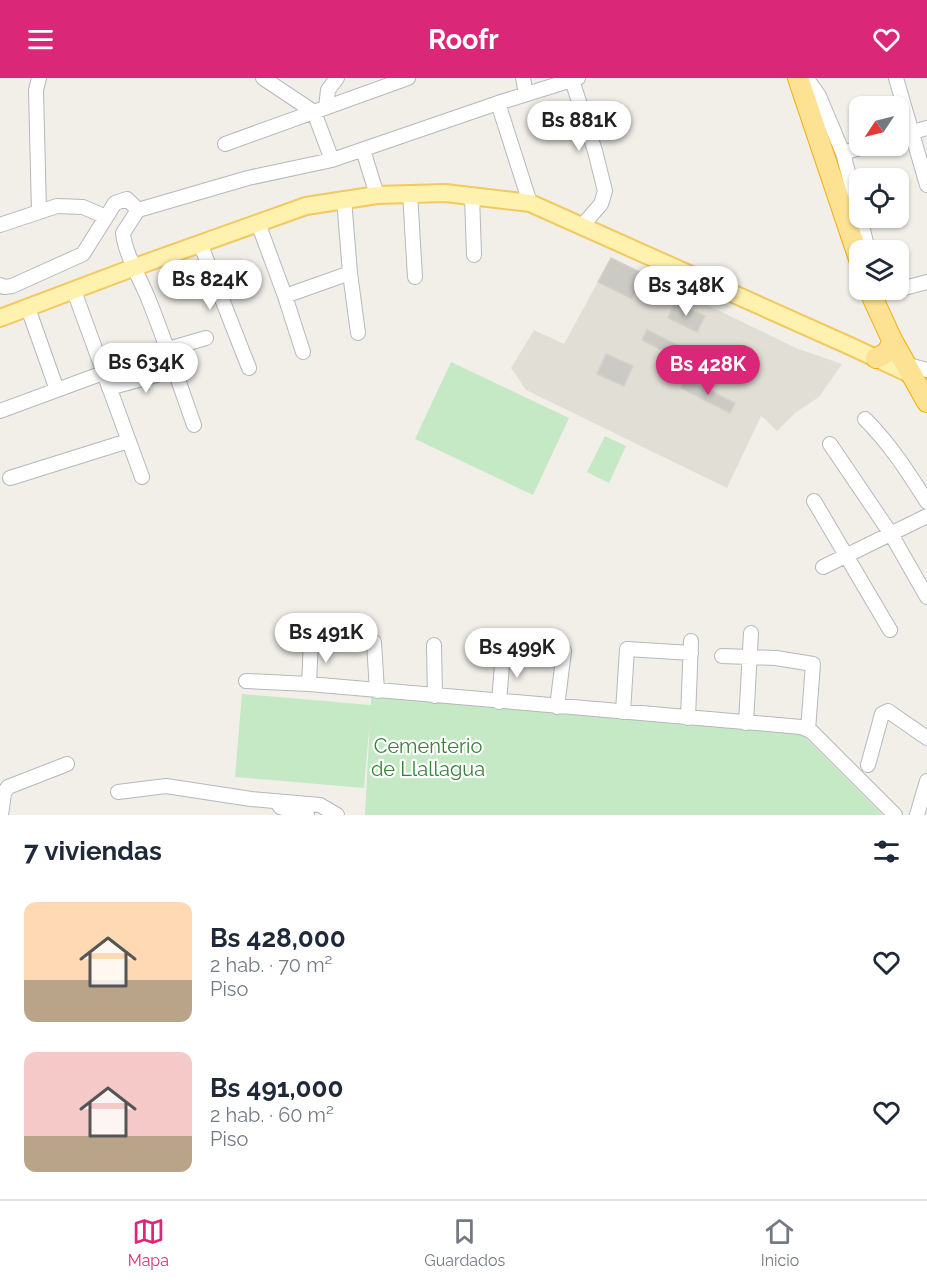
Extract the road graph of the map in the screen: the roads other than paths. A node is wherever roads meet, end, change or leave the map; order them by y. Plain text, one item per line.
1 (39, 78) edge
2 (263, 78) edge
3 (337, 78) edge
4 (408, 78) edge
5 (523, 78) edge
6 (799, 78) edge
7 (896, 78) edge
8 (575, 79) edge
9 (526, 94) junction
10 (498, 103) junction
11 (320, 110) junction
12 (927, 128) edge
13 (912, 132) junction
14 (909, 133) edge
15 (225, 144) dead end
16 (363, 150) junction
17 (849, 151) edge
18 (843, 153) junction
19 (332, 160) junction
20 (849, 176) edge
21 (927, 185) edge
22 (410, 193) junction
23 (377, 195) junction
24 (472, 195) junction
25 (344, 199) junction
26 (530, 203) junction
27 (138, 210) junction
28 (39, 212) junction
29 (106, 217) junction
30 (258, 223) junction
31 (0, 225) edge
32 (582, 226) junction
33 (853, 240) edge
34 (200, 243) junction
35 (474, 255) dead end
36 (135, 267) junction
37 (350, 273) junction
38 (415, 277) dead end
39 (927, 282) edge
40 (0, 285) edge
41 (909, 287) edge
42 (74, 291) junction
43 (285, 296) junction
44 (874, 300) edge
45 (28, 308) junction
46 (0, 318) edge
47 (358, 333) dead end
48 (206, 338) dead end
49 (892, 340) junction
50 (168, 349) junction
51 (303, 352) dead end
52 (876, 358) junction
53 (249, 368) dead end
54 (175, 370) junction
55 (915, 370) edge
56 (104, 373) junction
57 (109, 388) junction
58 (57, 390) junction
59 (927, 402) edge
60 (0, 411) edge
61 (865, 419) dead end
62 (195, 425) dead end
63 (128, 441) junction
64 (830, 444) dead end
65 (141, 477) dead end
66 (10, 478) dead end
67 (814, 501) dead end
68 (927, 502) edge
69 (927, 516) edge
70 (891, 534) junction
71 (846, 556) junction
72 (823, 567) dead end
73 (927, 597) edge
74 (890, 630) dead end
75 (751, 633) dead end
76 (311, 641) dead end
77 (374, 642) dead end
78 (434, 645) dead end
79 (564, 651) dead end
80 (503, 653) dead end
81 (722, 656) dead end
82 (749, 656) junction
83 (246, 681) dead end
84 (309, 684) junction
85 (377, 692) junction
86 (435, 696) junction
87 (499, 702) junction
88 (557, 707) junction
89 (623, 712) junction
90 (688, 718) junction
91 (746, 723) junction
92 (808, 730) junction
93 (927, 738) edge
94 (67, 764) dead end
95 (868, 765) dead end
96 (927, 781) edge
97 (118, 792) dead end
98 (251, 799) junction
99 (1, 815) edge
100 (307, 815) edge
101 (337, 815) edge
102 (895, 815) edge
103 (917, 815) edge

1 - 28 street
2 - 11 street
3 - 11 street
4 - 11 street
5 - 9 street
6 - 18 street
6 - 33 highway
7 - 13 street
8 - 9 street
8 - 32 street
9 - 10 street
10 - 16 street
10 - 26 street
11 - 15 street
11 - 19 street
12 - 13 street
13 - 14 street
13 - 21 street
16 - 19 street
16 - 23 street
17 - 18 street
18 - 20 street
19 - 27 street
22 - 23 main road
22 - 24 main road
22 - 38 street
23 - 25 main road
24 - 26 main road
24 - 35 street
25 - 30 main road
25 - 37 street
26 - 32 main road
27 - 29 street
27 - 36 street
28 - 29 street
28 - 31 street
29 - 40 street
30 - 34 main road
30 - 43 street
32 - 52 main road
34 - 36 main road
34 - 53 street
36 - 42 main road
36 - 50 street
37 - 43 street
37 - 47 street
39 - 41 street
42 - 45 main road
42 - 56 street
43 - 51 street
44 - 49 highway
45 - 46 main road
45 - 58 street
48 - 50 street
49 - 52 highway
49 - 55 highway
50 - 54 street
52 - 55 main road
54 - 57 street
54 - 62 street
55 - 59 highway
56 - 57 street
56 - 58 street
57 - 63 street
58 - 60 street
61 - 68 street
63 - 65 street
63 - 66 street
64 - 70 street
67 - 71 street
69 - 70 street
70 - 71 street
70 - 73 street
71 - 72 street
71 - 74 street
75 - 82 street
76 - 84 street
77 - 85 street
78 - 86 street
79 - 88 street
80 - 87 street
81 - 82 street
82 - 91 street
82 - 92 street
83 - 84 street
84 - 85 street
85 - 86 street
86 - 87 street
87 - 88 street
88 - 89 street
89 - 90 street
89 - 90 street
90 - 91 street
91 - 92 street
92 - 102 street
93 - 95 street
94 - 99 street
96 - 103 street
97 - 98 street
98 - 100 street
98 - 101 street

